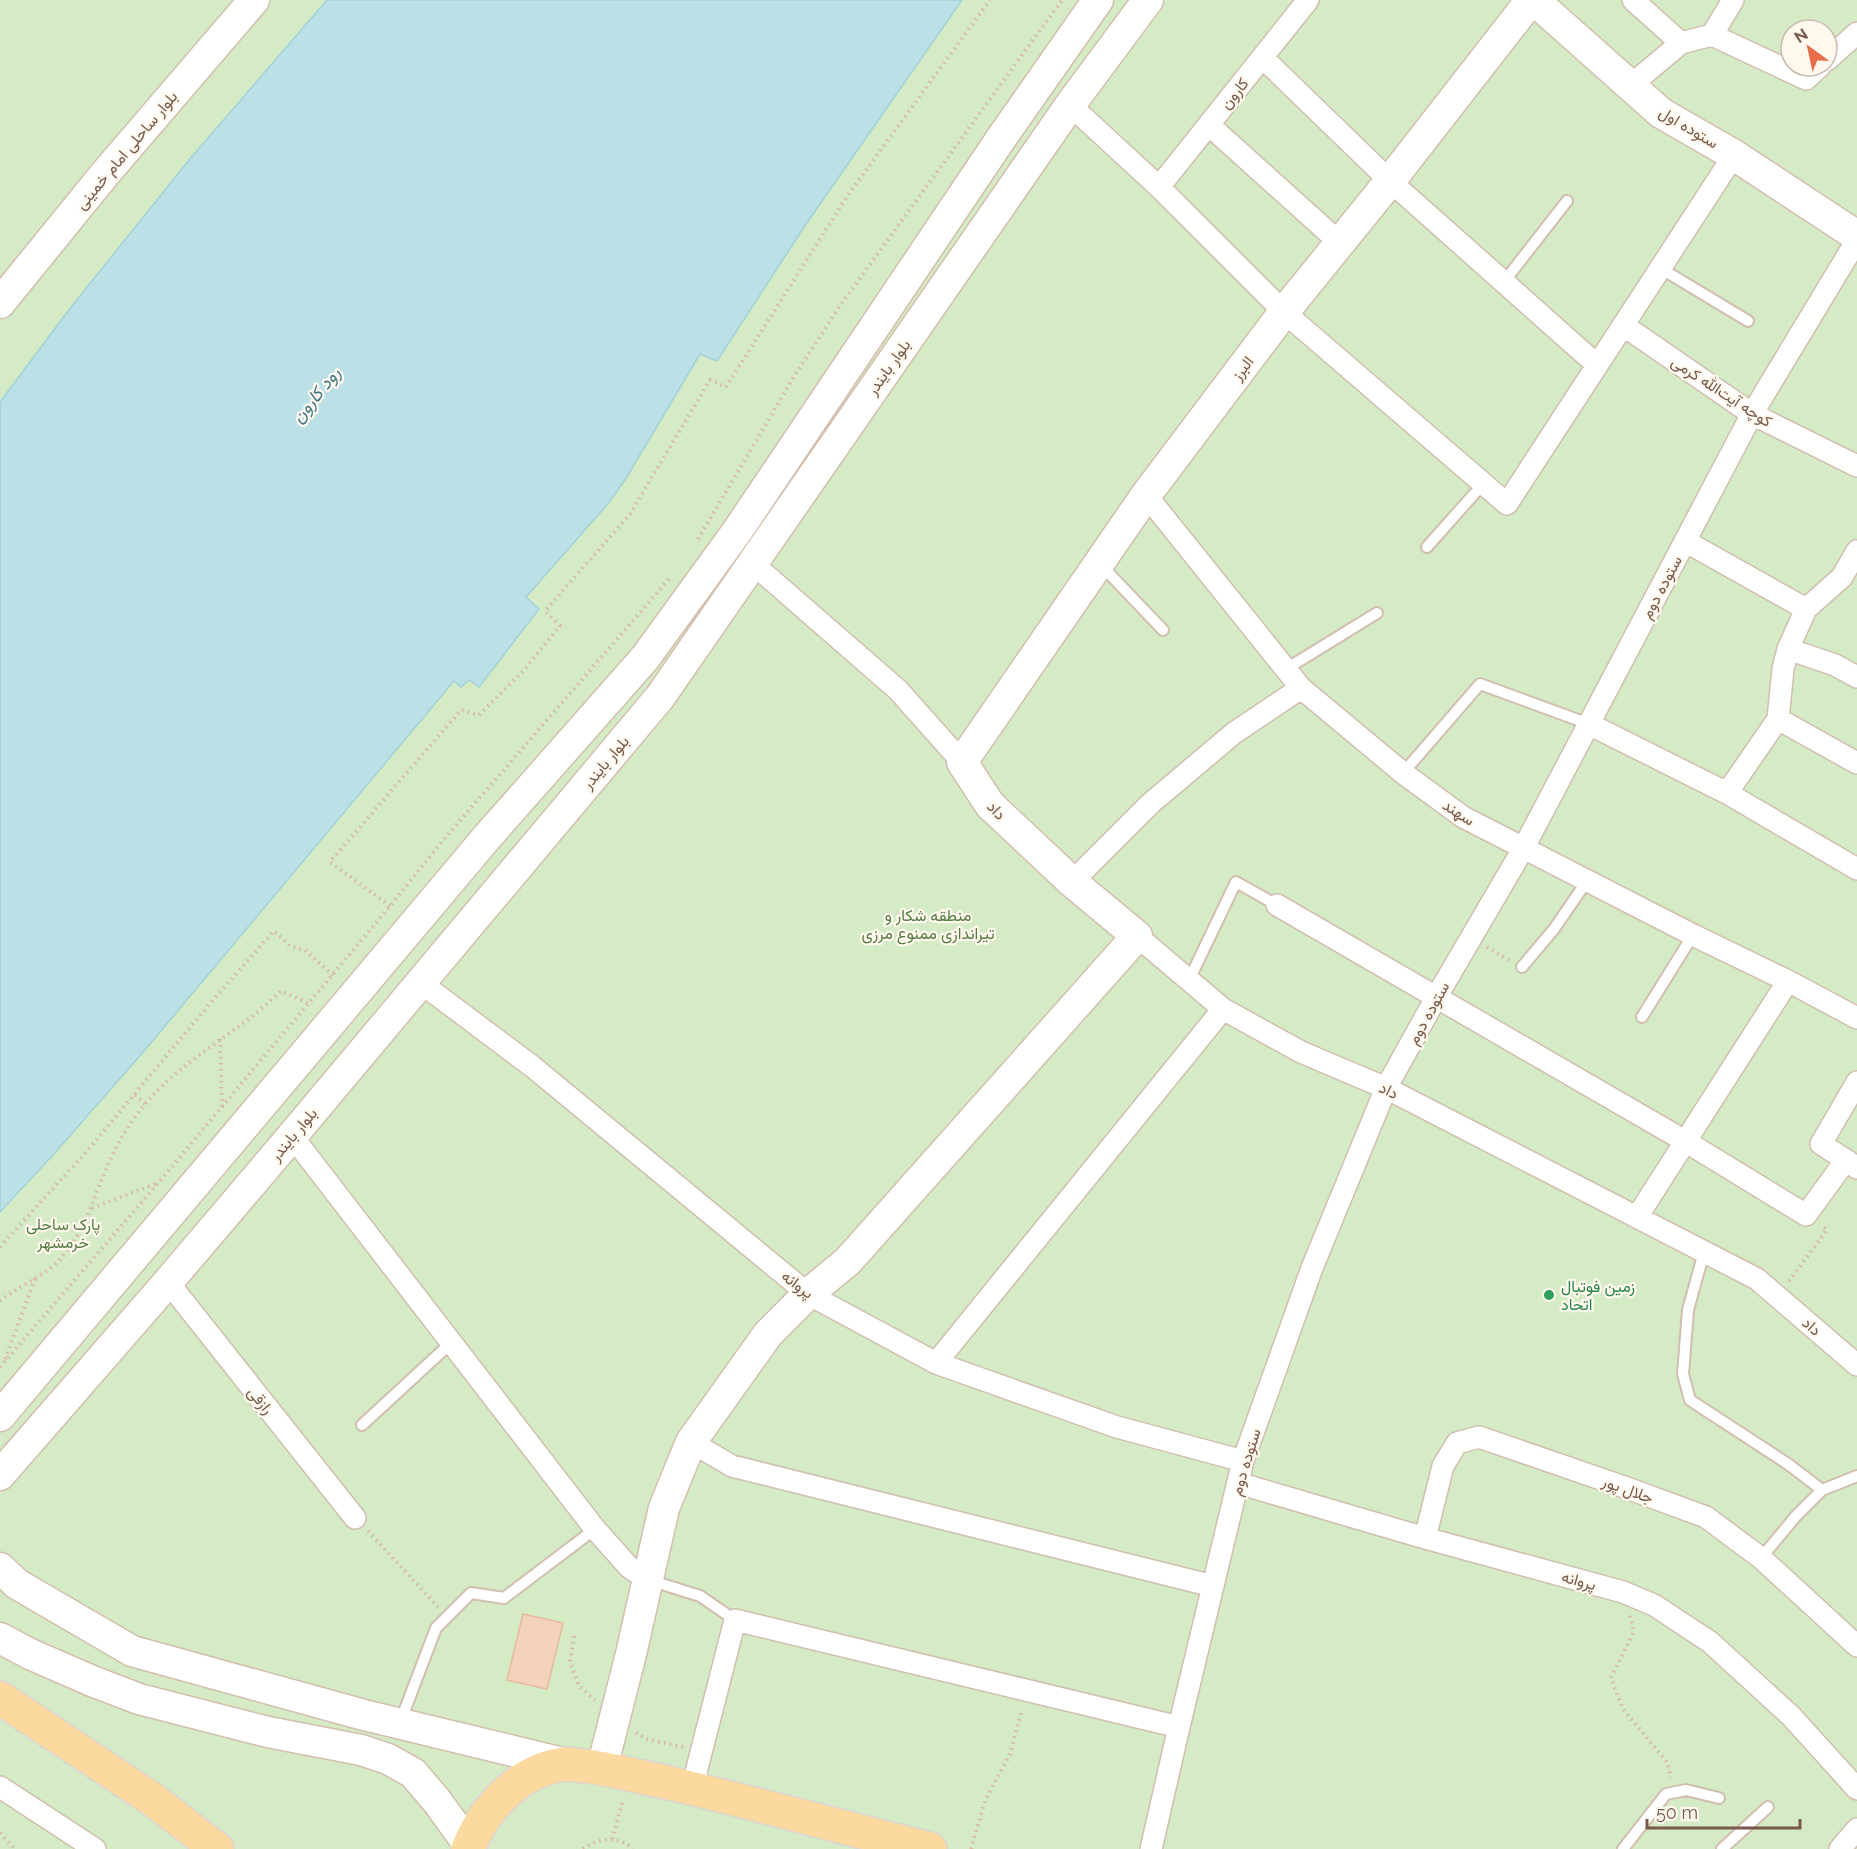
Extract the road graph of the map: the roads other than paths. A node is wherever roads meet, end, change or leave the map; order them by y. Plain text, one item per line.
1 (254, 0) edge
2 (1098, 0) edge
3 (1148, 0) edge
4 (1308, 0) edge
5 (1533, 0) edge
6 (1633, 0) edge
7 (1733, 0) edge
8 (1857, 33) edge
9 (1712, 35) junction
10 (1681, 43) junction
11 (1839, 49) edge
12 (1263, 58) junction
13 (1779, 66) edge
14 (1631, 85) junction
15 (1070, 105) junction
16 (1209, 125) junction
17 (1000, 140) junction
18 (1734, 154) junction
19 (1031, 161) junction
20 (1390, 181) junction
21 (1160, 187) junction
22 (1566, 201) dead end
23 (1857, 238) edge
24 (1340, 243) junction
25 (1660, 268) junction
26 (1503, 283) junction
27 (0, 303) edge
28 (1284, 312) junction
29 (1748, 321) dead end
30 (1623, 325) junction
31 (1598, 364) junction
32 (1752, 414) junction
33 (1857, 466) edge
34 (1483, 484) junction
35 (1146, 495) junction
36 (1685, 541) junction
37 (1427, 547) dead end
38 (1857, 551) edge
39 (752, 563) junction
40 (1099, 563) junction
41 (1806, 609) junction
42 (1377, 613) dead end
43 (1163, 630) dead end
44 (1788, 649) junction
45 (1286, 669) junction
46 (1857, 677) edge
47 (1301, 688) junction
48 (1778, 719) junction
49 (1589, 724) junction
50 (967, 755) junction
51 (1857, 764) edge
52 (1403, 772) junction
53 (1727, 793) junction
54 (1523, 849) junction
55 (1857, 869) edge
56 (1587, 881) junction
57 (1072, 882) junction
58 (1277, 905) joint
59 (1693, 935) junction
60 (1137, 936) junction
61 (1521, 967) road end
62 (1189, 980) junction
63 (1788, 981) junction
64 (421, 983) junction
65 (1437, 996) junction
66 (1223, 1009) junction
67 (1642, 1017) dead end
68 (1857, 1018) edge
69 (1857, 1082) edge
70 (1386, 1088) junction
71 (292, 1136) junction
72 (1685, 1141) junction
73 (1852, 1164) edge
74 (1637, 1217) junction
75 (1704, 1252) junction
76 (168, 1282) junction
77 (808, 1294) junction
78 (452, 1342) junction
79 (936, 1363) junction
80 (1857, 1365) edge
81 (0, 1416) edge
82 (362, 1425) dead end
83 (691, 1442) junction
84 (1243, 1461) junction
85 (0, 1475) edge
86 (1857, 1476) edge
87 (1238, 1483) junction
88 (1822, 1490) junction
89 (355, 1518) road end
90 (595, 1529) junction
91 (1425, 1539) junction
92 (1761, 1558) junction
93 (0, 1568) edge
94 (648, 1580) junction
95 (1212, 1586) junction
96 (735, 1620) junction
97 (0, 1638) edge
98 (1857, 1646) edge
99 (0, 1698) edge
100 (399, 1724) junction
101 (1179, 1727) junction
102 (567, 1764) junction
103 (602, 1768) junction
104 (0, 1787) edge
105 (692, 1788) junction
106 (1857, 1789) edge
107 (1719, 1798) dead end
108 (1768, 1807) dead end
109 (1857, 1829) edge
110 (876, 1841) edge
111 (468, 1847) edge
112 (95, 1849) edge
113 (217, 1849) edge
114 (930, 1849) edge
115 (1151, 1849) edge
116 (1623, 1849) edge
117 (1722, 1849) edge
118 (1840, 1849) edge

1 - 27 street, بلوار ساحلی امام خمینی
2 - 17 street, بلوار بایندر
3 - 15 street, بلوار بایندر
4 - 12 street, کارون
5 - 14 street, ستوده اول
5 - 20 street, البرز
6 - 10 street
7 - 9 street
8 - 11 street
9 - 10 street
9 - 13 street
10 - 14 street
12 - 16 street, کارون
12 - 20 street
14 - 18 street, ستوده اول
15 - 19 street, بلوار بایندر
15 - 21 street
16 - 21 street, کارون
16 - 24 street
17 - 19 street
17 - 81 street, بلوار بایندر
18 - 23 street, ستوده اول
18 - 25 street
19 - 39 street, بلوار بایندر
20 - 24 street, البرز
20 - 26 street
21 - 28 street
22 - 26 lane
23 - 32 street, ستوده دوم
24 - 28 street, البرز
25 - 29 lane
25 - 30 street
26 - 31 street
28 - 34 street
28 - 35 street, البرز
30 - 31 street
30 - 32 street, کوچه آیت‌الله کرمی
31 - 34 street
32 - 33 street, کوچه آیت‌الله کرمی
32 - 36 street, ستوده دوم
34 - 37 lane
35 - 40 street, البرز
35 - 45 street, سهند
36 - 41 street
36 - 49 street, ستوده دوم
38 - 41 street
39 - 50 street, داد
39 - 64 street, بلوار بایندر
40 - 43 lane
40 - 50 street, البرز
41 - 44 street
42 - 45 lane
44 - 46 street
44 - 48 street
45 - 47 street, سهند
47 - 52 street, سهند
47 - 57 street
48 - 51 street
48 - 53 street
49 - 52 lane
49 - 53 street
49 - 54 street, ستوده دوم
50 - 57 street, داد
52 - 54 street, سهند
53 - 55 street
54 - 56 street, سهند
54 - 65 street, ستوده دوم
56 - 59 street, سهند
56 - 61 lane
57 - 60 street, داد
58 - 62 lane
58 - 65 street
59 - 63 street, سهند
59 - 67 lane
60 - 62 street, داد
60 - 77 street
62 - 66 street, داد
63 - 68 street, سهند
63 - 72 street
64 - 71 street, بلوار بایندر
64 - 77 street, پروانه
65 - 70 street, ستوده دوم
65 - 72 street
66 - 70 street, داد
66 - 79 street
69 - 73 street
70 - 74 street, داد
70 - 84 street, ستوده دوم
71 - 76 street, بلوار بایندر
71 - 78 street
72 - 73 street
72 - 74 street
74 - 75 street, داد
75 - 80 street, داد
75 - 88 lane
76 - 85 street, بلوار بایندر
76 - 89 street, رازقی
77 - 79 street, پروانه
77 - 83 street
78 - 82 lane
78 - 90 street
79 - 84 street, پروانه
83 - 94 street
83 - 95 street
84 - 87 street, ستوده دوم
86 - 88 lane
87 - 91 street, پروانه
87 - 95 street, ستوده دوم
88 - 92 lane
90 - 94 street
90 - 100 lane
91 - 92 street, جلال پور
91 - 106 street, پروانه
92 - 98 street, جلال پور
93 - 100 street
94 - 96 lane
94 - 103 street
95 - 101 street, ستوده دوم
96 - 101 street
96 - 105 street
97 - 111 street
99 - 113 main road
100 - 102 street
101 - 115 street, ستوده دوم
102 - 103 main road
102 - 111 main road
103 - 105 main road
104 - 112 street
105 - 110 main road
107 - 116 lane
108 - 117 lane
109 - 118 street
110 - 114 main road

